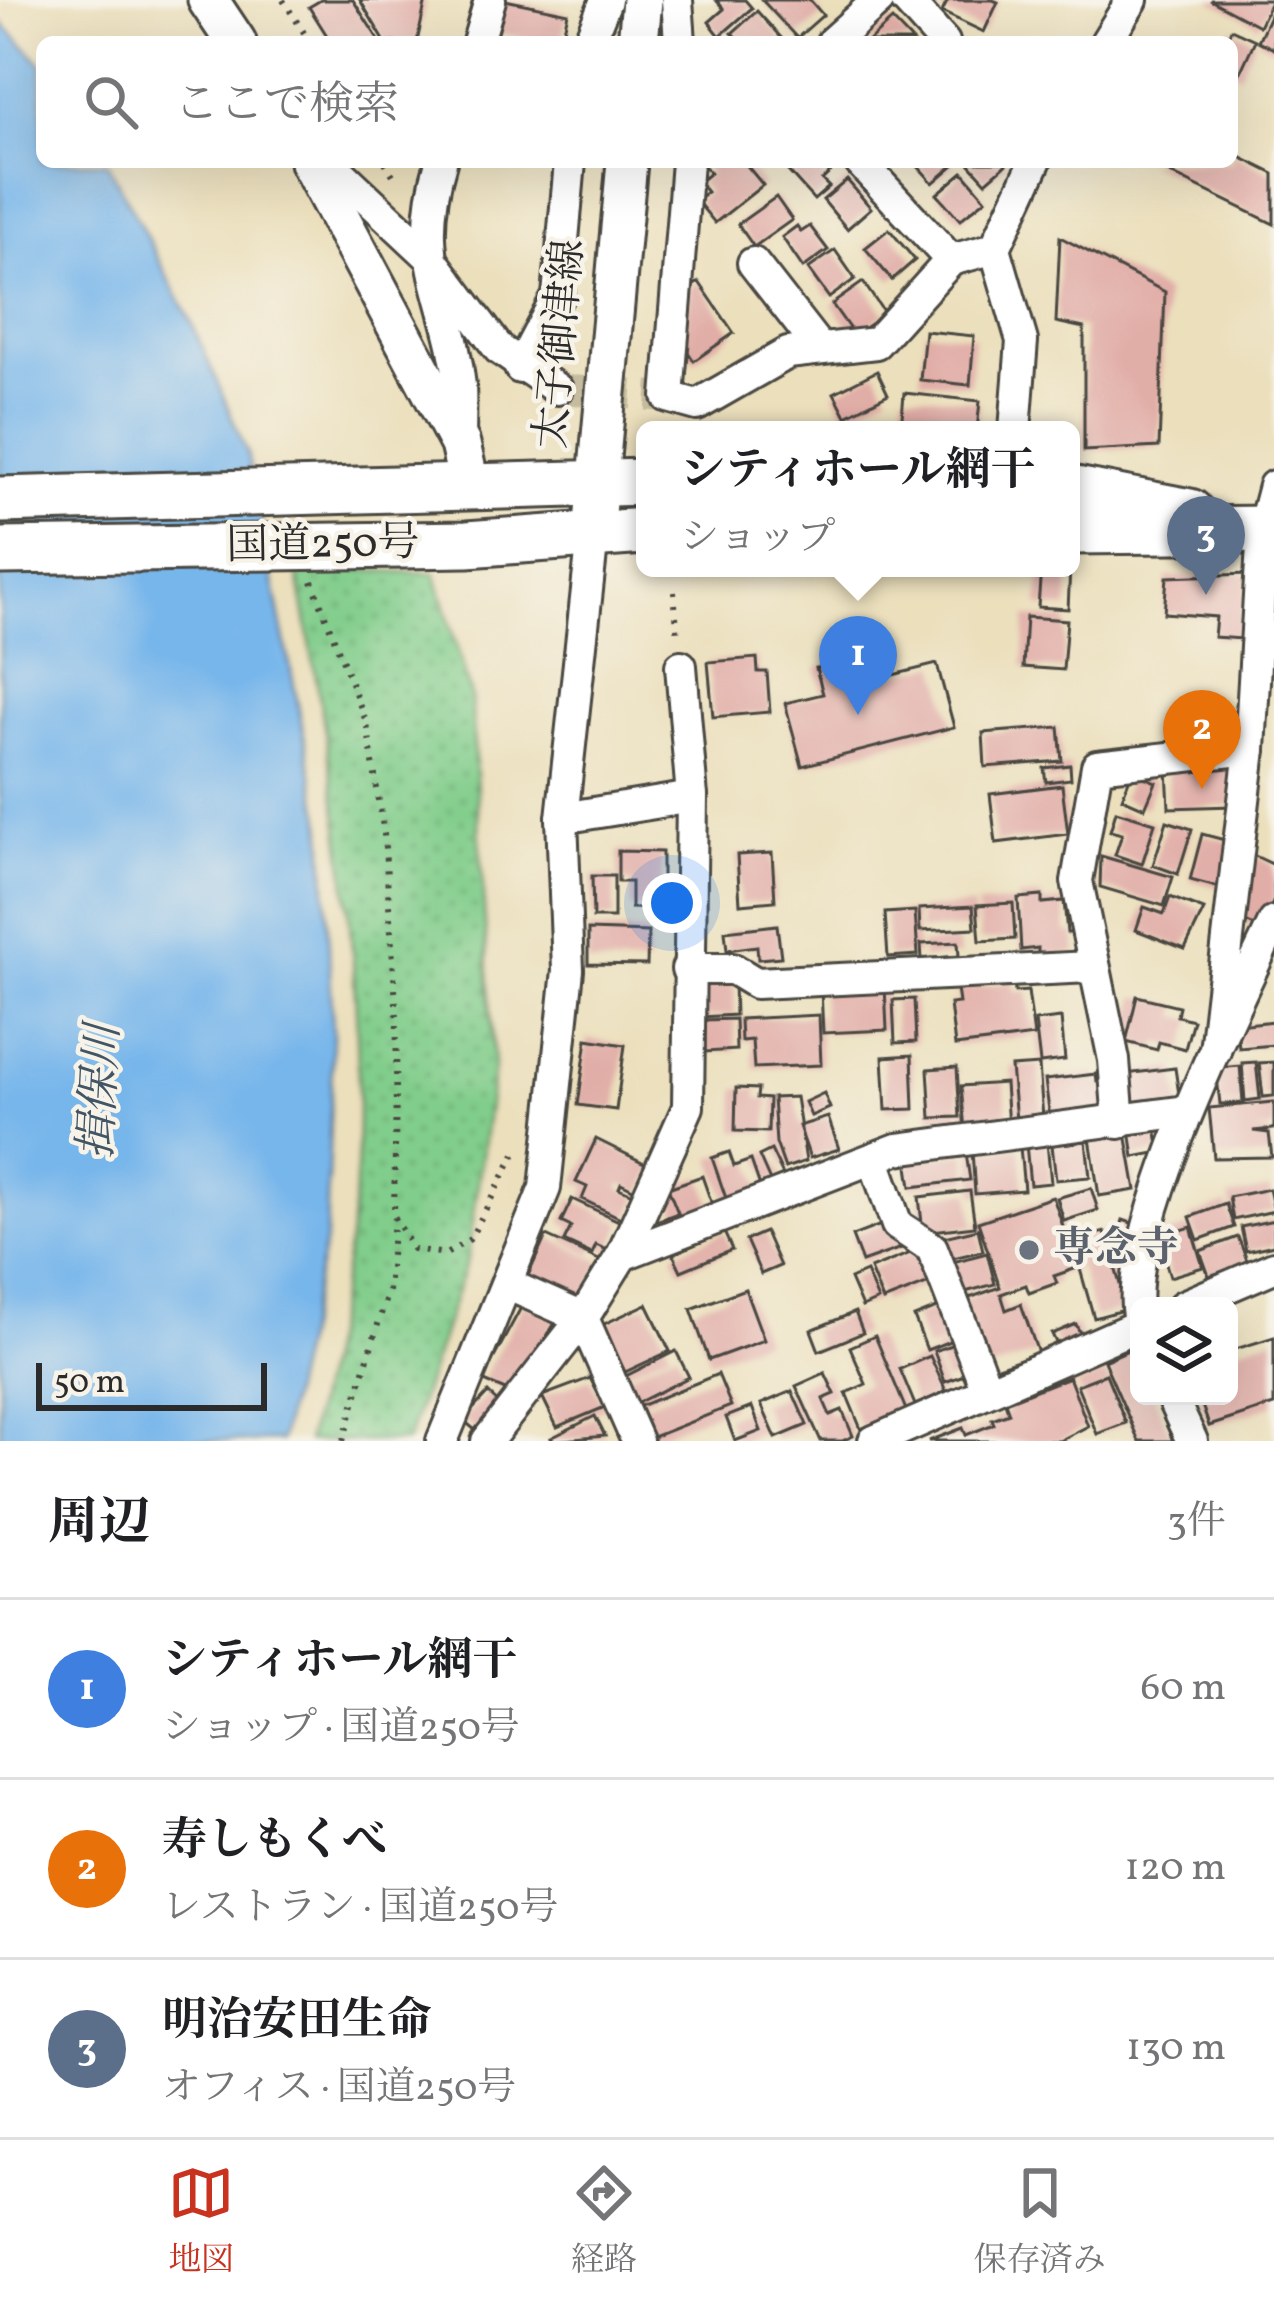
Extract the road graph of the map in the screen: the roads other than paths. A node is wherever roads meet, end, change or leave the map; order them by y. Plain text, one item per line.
1 (208, 0) edge
2 (490, 0) edge
3 (606, 0) edge
4 (642, 0) edge
5 (677, 0) edge
6 (880, 0) edge
7 (1132, 0) edge
8 (914, 3) edge
9 (232, 36) edge
10 (480, 36) edge
11 (591, 36) edge
12 (639, 36) edge
13 (680, 36) edge
14 (839, 36) edge
15 (939, 36) edge
16 (1110, 36) edge
17 (313, 168) edge
18 (335, 168) edge
19 (439, 168) edge
20 (569, 168) edge
21 (626, 168) edge
22 (687, 168) edge
23 (866, 168) edge
24 (1032, 168) edge
25 (995, 248) junction
26 (429, 256) junction
27 (951, 260) junction
28 (753, 263) dead end
29 (820, 349) junction
30 (520, 368) junction
31 (557, 389) tunnel mouth
32 (1016, 421) edge
33 (460, 443) junction
34 (636, 482) edge
35 (597, 484) junction
36 (457, 489) junction
37 (1080, 490) edge
38 (0, 500) edge
39 (1270, 514) edge
40 (1080, 530) edge
41 (636, 532) edge
42 (593, 535) junction
43 (0, 551) edge
44 (681, 666) road end
45 (1250, 749) junction
46 (692, 797) junction
47 (562, 818) junction
48 (1274, 922) edge
49 (1091, 967) junction
50 (687, 969) junction
51 (1215, 1051) junction
52 (1186, 1112) junction
53 (1119, 1123) junction
54 (874, 1160) junction
55 (622, 1255) junction
56 (1274, 1267) edge
57 (508, 1285) junction
58 (1138, 1297) edge
59 (1204, 1297) edge
60 (583, 1318) junction
61 (1130, 1326) edge
62 (987, 1390) junction
63 (1175, 1405) edge
64 (442, 1441) edge
65 (487, 1441) edge
66 (637, 1441) edge
67 (874, 1441) edge
68 (1192, 1441) edge

1 - 9 main road
2 - 10 street
3 - 11 street
4 - 12 main road
5 - 13 street
6 - 14 street
7 - 16 street
8 - 15 street
17 - 33 main road
18 - 26 street
19 - 26 street
20 - 30 street
21 - 35 main road, 太子御津線
22 - 29 street
23 - 27 street
24 - 25 street
25 - 27 street
25 - 32 street
26 - 30 street
26 - 33 street
27 - 29 street
28 - 29 street
30 - 31 street
33 - 36 main road
34 - 35 highway, 国道250号
35 - 36 highway, 国道250号
35 - 42 main road, 太子御津線
36 - 38 highway, 国道250号
37 - 39 highway
39 - 40 highway
39 - 45 street
41 - 42 highway, 国道250号
42 - 43 highway, 国道250号
42 - 47 street
44 - 46 street
45 - 49 street
45 - 51 street
46 - 47 street
46 - 50 street
47 - 57 street
48 - 51 street
49 - 50 street
49 - 53 street
50 - 55 street
51 - 52 street
52 - 53 street
52 - 58 street
53 - 54 street
54 - 55 street
54 - 62 street
55 - 60 street
56 - 59 street
57 - 60 street
57 - 64 street
60 - 65 street
60 - 66 street
61 - 62 street
62 - 67 street
63 - 68 street

